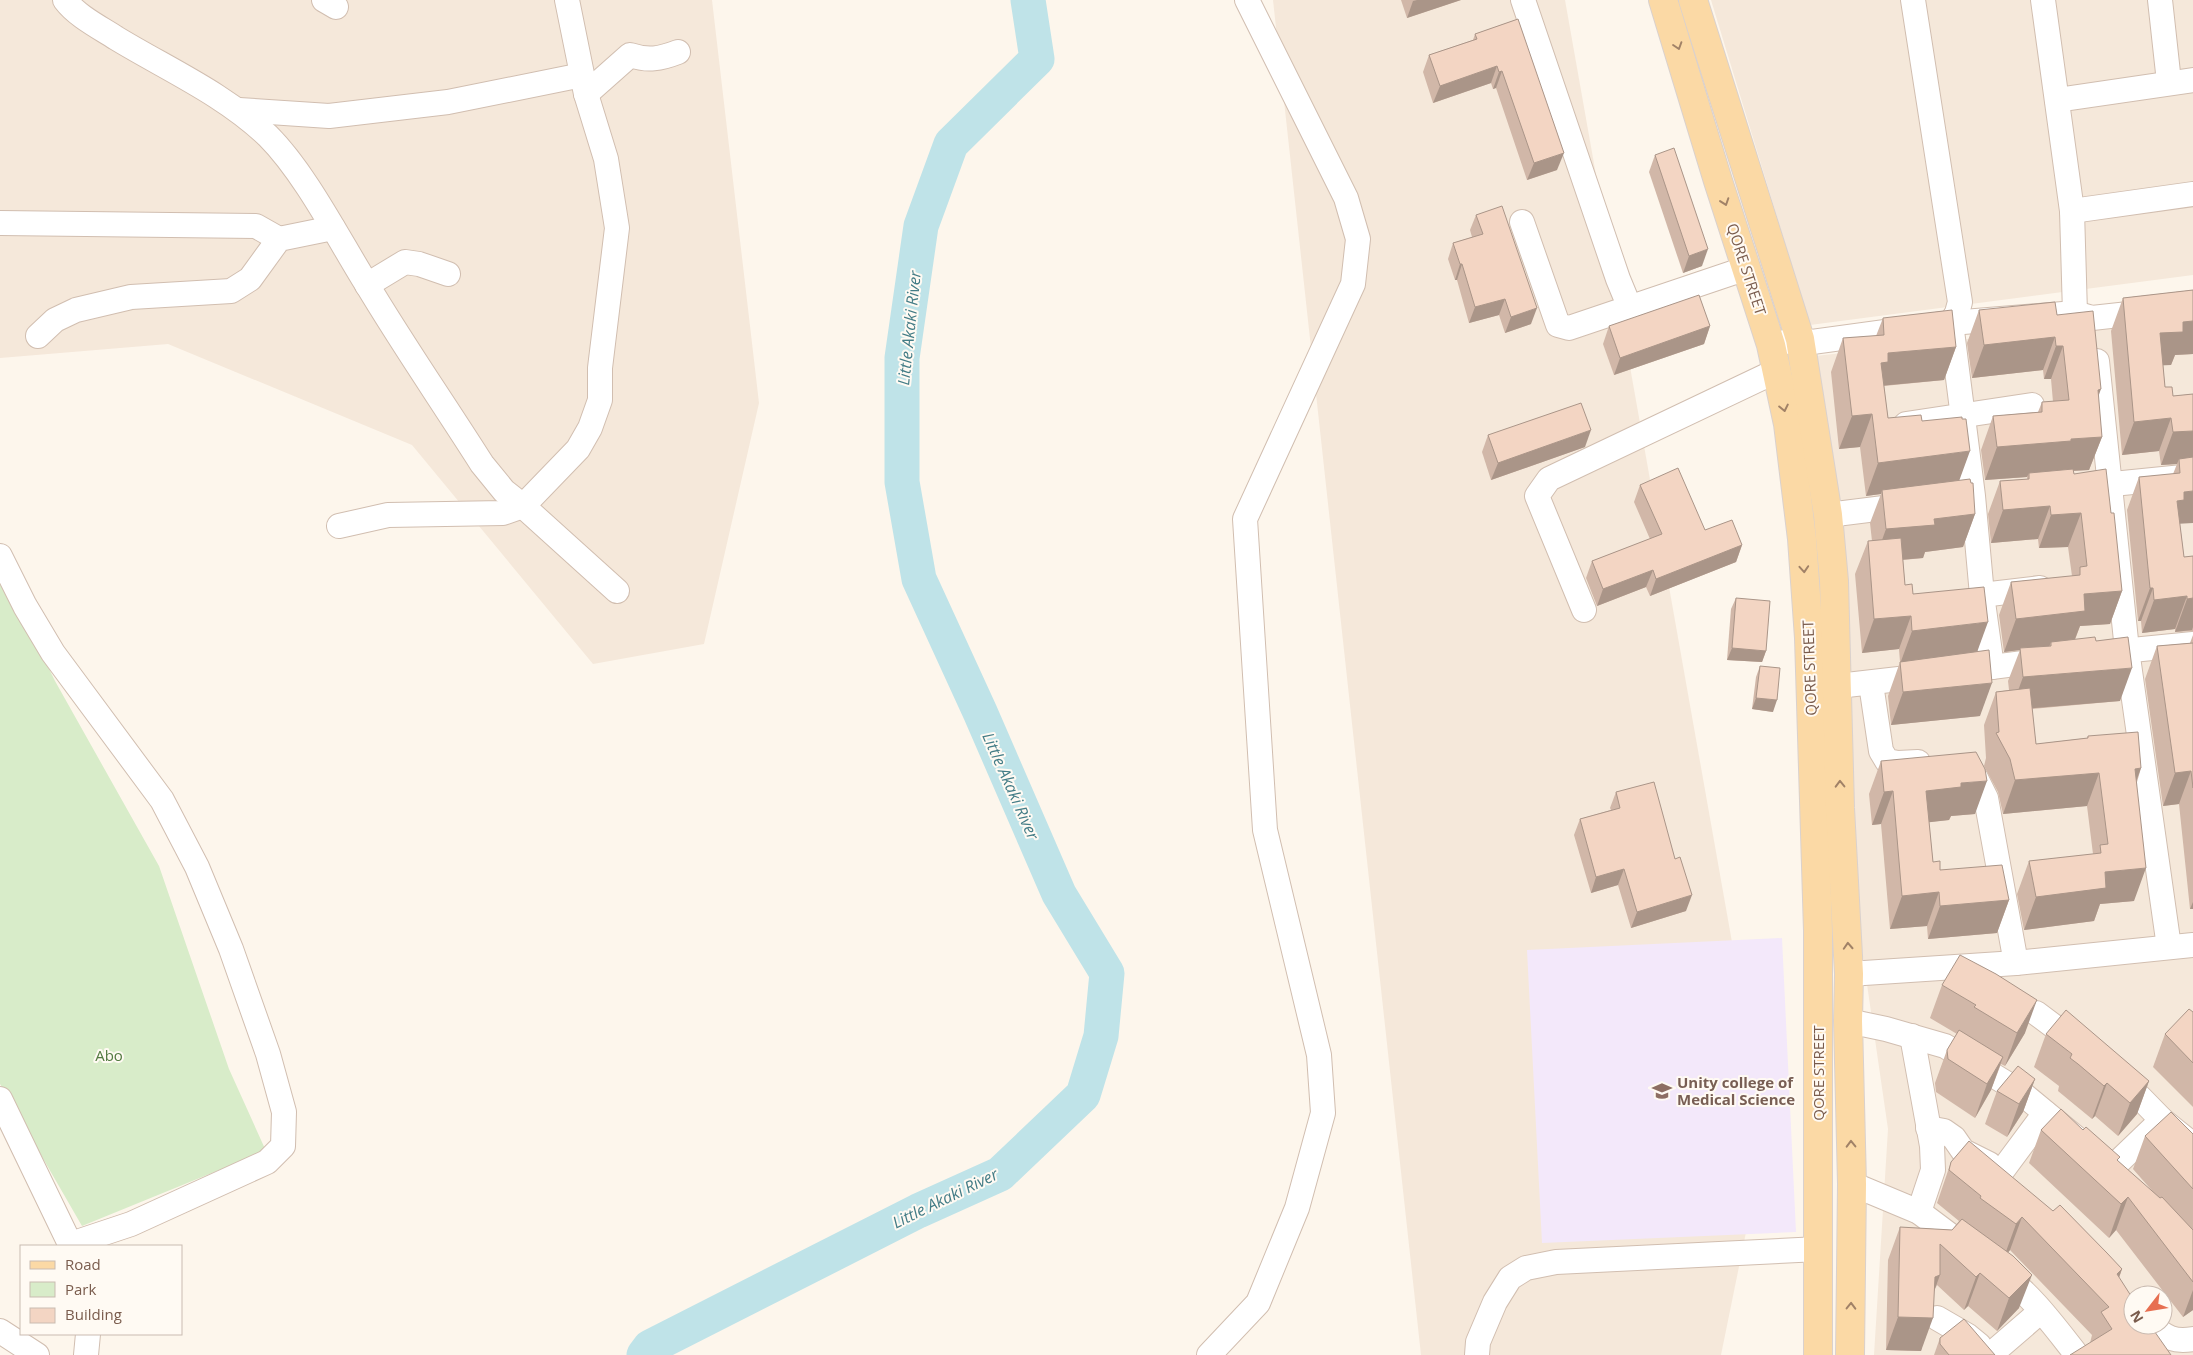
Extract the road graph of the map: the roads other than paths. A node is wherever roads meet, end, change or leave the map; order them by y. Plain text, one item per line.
1 (65, 0) edge
2 (567, 0) edge
3 (1247, 0) edge
4 (1523, 0) edge
5 (1663, 0) edge
6 (1693, 0) edge
7 (2043, 0) edge
8 (2160, 0) edge
9 (1920, 1) edge
10 (678, 52) dead end
11 (2193, 80) edge
12 (2170, 82) junction
13 (584, 85) junction
14 (2057, 100) junction
15 (238, 110) junction
16 (2193, 194) edge
17 (2072, 211) junction
18 (1522, 222) dead end
19 (0, 223) edge
20 (333, 228) junction
21 (279, 239) junction
22 (1747, 268) junction
23 (448, 274) dead end
24 (367, 285) junction
25 (2193, 307) edge
26 (1630, 308) junction
27 (2083, 316) junction
28 (1951, 323) junction
29 (38, 336) dead end
30 (1800, 339) junction
31 (1771, 345) junction
32 (1776, 371) junction
33 (2032, 405) dead end
34 (1963, 415) junction
35 (1906, 424) edge
36 (2193, 476) edge
37 (2109, 484) junction
38 (2070, 488) edge
39 (1925, 502) edge
40 (524, 506) junction
41 (1828, 515) junction
42 (339, 526) dead end
43 (0, 556) edge
44 (2056, 587) edge
45 (617, 591) dead end
46 (1982, 595) junction
47 (1584, 610) dead end
48 (2193, 644) edge
49 (2127, 650) junction
50 (1992, 667) junction
51 (1871, 684) junction
52 (1838, 686) junction
53 (2193, 945) edge
54 (2169, 947) junction
55 (2016, 963) junction
56 (1849, 974) junction
57 (2036, 1012) edge
58 (1848, 1022) junction
59 (1912, 1036) junction
60 (0, 1099) edge
61 (2045, 1113) junction
62 (2162, 1120) junction
63 (1928, 1128) junction
64 (2193, 1144) edge
65 (1963, 1151) junction
66 (1933, 1170) junction
67 (2002, 1171) junction
68 (1852, 1184) junction
69 (2020, 1189) edge
70 (1919, 1212) junction
71 (71, 1245) edge
72 (1819, 1249) junction
73 (2041, 1311) junction
74 (1937, 1318) dead end
75 (0, 1331) edge
76 (88, 1335) edge
77 (2161, 1335) edge
78 (2193, 1339) edge
79 (36, 1355) edge
80 (86, 1355) edge
81 (1209, 1355) edge
82 (1477, 1355) edge
83 (1818, 1355) edge
84 (1850, 1355) edge
85 (1990, 1355) edge
86 (2077, 1355) edge

1 - 15 street
2 - 13 street
3 - 81 street
4 - 26 street
5 -> 22 main road, QORE STREET
6 - 30 main road, QORE STREET
7 - 14 street
8 - 12 street
9 - 28 street
10 - 13 street
11 - 12 street
12 - 14 street
13 - 15 street
13 - 40 street
14 - 17 street
15 - 20 street
16 - 17 street
17 - 27 street
18 - 26 street
19 - 21 street
20 - 21 street
20 - 24 street
21 - 29 street
22 - 26 street
22 - 31 main road, QORE STREET
23 - 24 street
24 - 40 street
25 - 27 street
27 - 28 street
27 - 37 street
28 - 30 street
28 - 34 street
30 - 31 street
30 - 41 main road, QORE STREET
31 - 32 main road, QORE STREET
32 - 47 street
32 -> 72 main road, QORE STREET
33 - 34 street
34 - 35 street
34 - 46 street
36 - 37 street
37 - 38 street
37 - 49 street
39 - 41 street
40 - 42 street
40 - 45 street
41 - 52 main road, QORE STREET
43 - 71 street
44 - 46 street
46 - 50 street
48 - 49 street
49 - 50 street
49 - 54 street
50 - 51 street
51 - 52 street
51 - 55 street
56 -> 52 main road, QORE STREET
53 - 54 street
54 - 55 street
55 - 56 street
56 - 58 main road, QORE STREET
57 - 62 street
58 - 59 street
68 -> 58 main road, QORE STREET
59 - 61 street
59 - 63 street
60 - 71 street
61 - 62 street
61 - 67 street
62 - 64 street
63 - 65 street
63 - 66 street
65 - 66 street
65 - 67 street
66 - 70 street
67 - 69 street
68 - 70 street
84 -> 68 main road, QORE STREET
70 - 73 street
72 - 82 street
72 - 83 main road, QORE STREET
73 - 85 street
73 - 86 street
74 - 85 street
75 - 79 street
76 - 80 street
77 - 78 street

